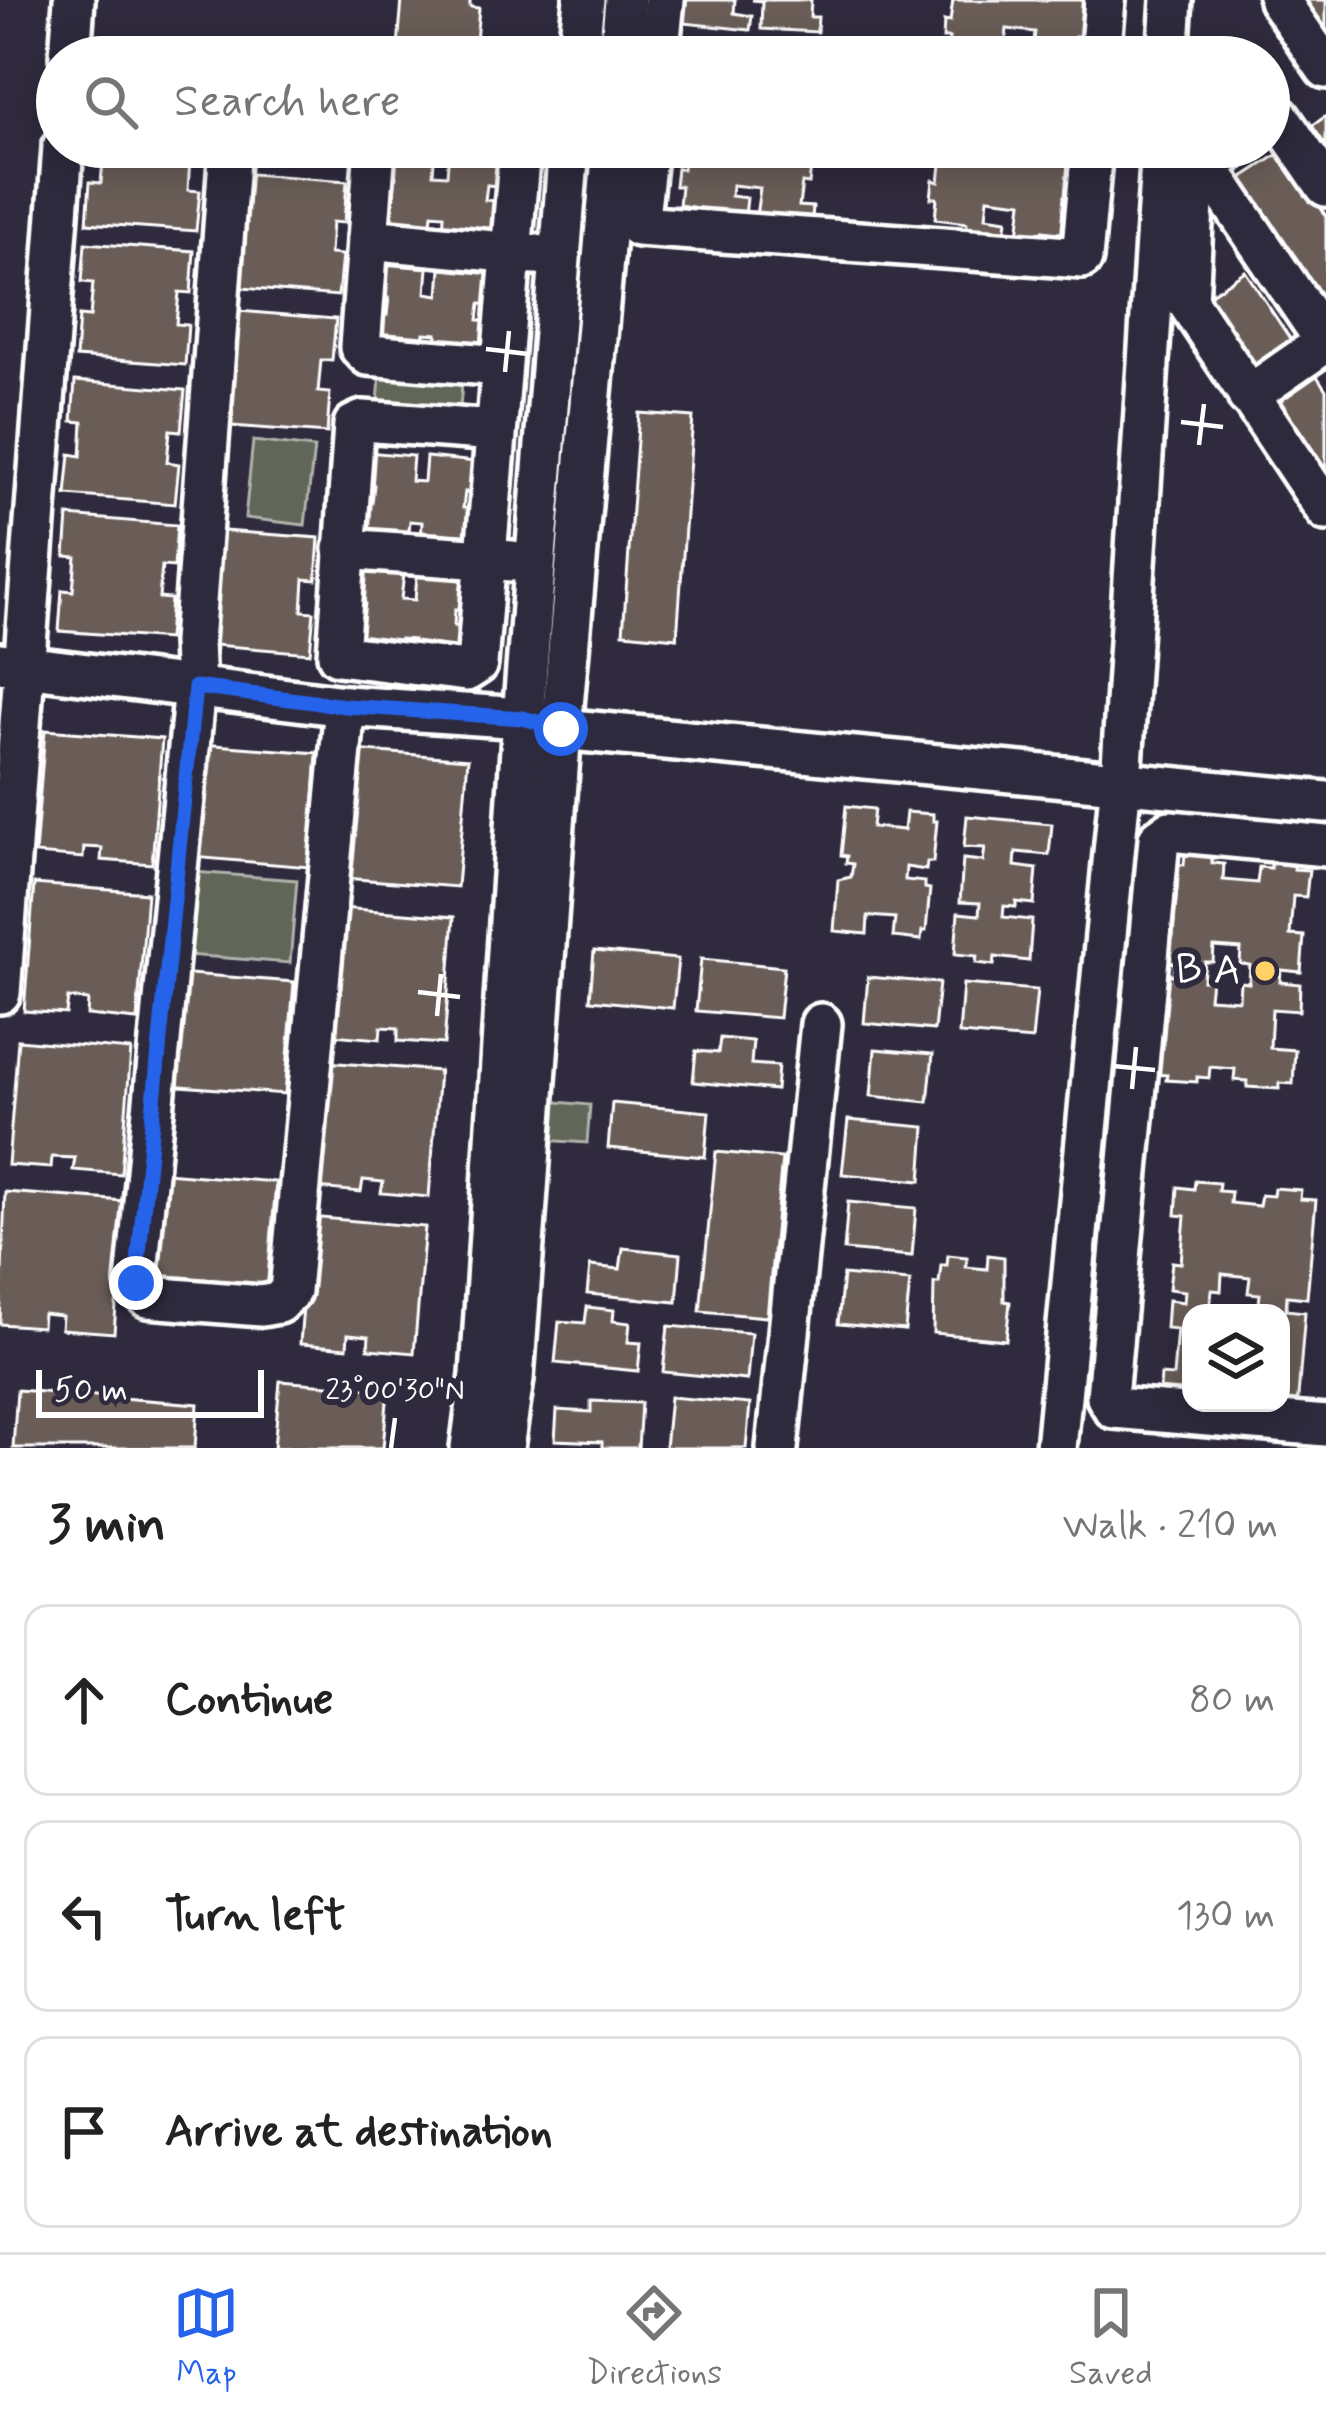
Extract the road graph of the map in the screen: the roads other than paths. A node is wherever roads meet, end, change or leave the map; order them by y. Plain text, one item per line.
1 (74, 0) edge
2 (584, 0) edge
3 (625, 0) edge
4 (664, 0) edge
5 (1105, 0) edge
6 (1172, 0) edge
7 (1279, 0) edge
8 (71, 36) edge
9 (580, 36) edge
10 (622, 36) edge
11 (660, 36) edge
12 (1102, 36) edge
13 (1169, 36) edge
14 (1326, 68) edge
15 (1326, 85) edge
16 (1290, 109) edge
17 (1290, 140) edge
18 (61, 168) edge
19 (228, 168) edge
20 (373, 168) edge
21 (518, 168) edge
22 (567, 168) edge
23 (611, 168) edge
24 (645, 168) edge
25 (1090, 168) edge
26 (1161, 168) edge
27 (1209, 168) edge
28 (1226, 168) edge
29 (1326, 186) edge
30 (368, 239) junction
31 (511, 253) junction
32 (557, 275) junction
33 (599, 299) junction
34 (499, 396) junction
35 (548, 396) junction
36 (1248, 396) junction
37 (1326, 510) edge
38 (344, 549) junction
39 (487, 559) junction
40 (535, 563) junction
41 (12, 664) edge
42 (195, 687) junction
43 (345, 706) junction
44 (542, 724) junction
45 (1121, 781) junction
46 (1326, 802) edge
47 (1326, 846) edge
48 (0, 993) edge
49 (821, 1024) dead end
50 (1089, 1117) junction
51 (1135, 1121) junction
52 (497, 1377) junction
53 (1326, 1426) edge
54 (471, 1448) edge
55 (503, 1448) edge
56 (778, 1448) edge
57 (1056, 1448) edge

1 - 8 street
2 - 9 street
3 - 10 street
4 - 11 street
5 - 12 street
6 - 13 street
7 - 14 street
15 - 16 street
17 - 29 street
18 - 41 street
19 - 42 street
20 - 30 street
21 - 31 street
22 - 32 street
23 - 33 street
24 - 25 street
26 - 45 street
27 - 36 street
28 - 36 street
30 - 31 street
30 - 34 street
31 - 32 street
31 - 34 street
32 - 33 street
32 - 35 street
33 - 44 street
34 - 35 street
34 - 38 street
34 - 39 street
35 - 40 street
36 - 37 street
38 - 39 street
38 - 39 street
39 - 40 street
40 - 44 street
41 - 42 street
41 - 48 street
42 - 43 street
42 - 43 street
43 - 44 street
44 - 45 street
44 - 52 street
45 - 46 street
45 - 50 street
47 - 51 street
49 - 56 street
50 - 51 street
50 - 57 street
51 - 53 street
52 - 54 street
52 - 55 street

